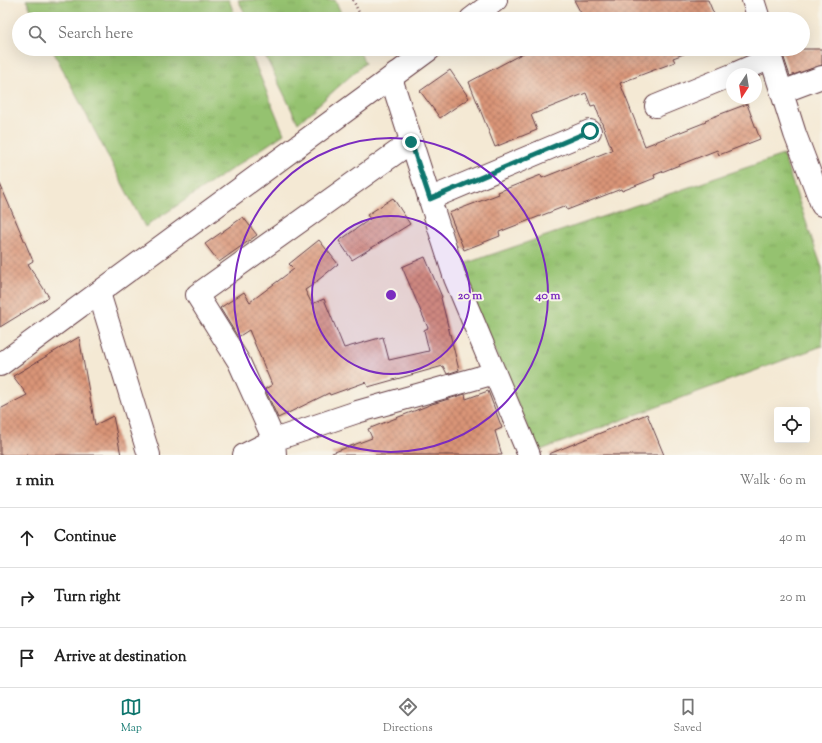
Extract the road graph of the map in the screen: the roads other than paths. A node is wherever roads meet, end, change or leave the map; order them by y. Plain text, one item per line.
1 (496, 0) edge
2 (753, 0) edge
3 (480, 12) edge
4 (757, 12) edge
5 (421, 56) edge
6 (766, 56) edge
7 (771, 56) edge
8 (744, 68) edge
9 (726, 77) edge
10 (822, 77) edge
11 (391, 78) junction
12 (782, 92) junction
13 (656, 106) dead end
14 (590, 131) dead end
15 (411, 142) junction
16 (430, 199) junction
17 (822, 205) edge
18 (99, 293) junction
19 (0, 366) edge
20 (495, 373) junction
21 (275, 447) edge
22 (148, 455) edge
23 (244, 455) edge
24 (529, 455) edge

1 - 3 street
2 - 4 street
5 - 11 street
6 - 8 street
7 - 12 street
9 - 13 street
10 - 12 street
11 - 15 street
11 - 18 street
12 - 17 street
14 - 16 street
15 - 16 street
15 - 21 street
16 - 20 street
18 - 19 street
18 - 22 street
20 - 21 street
20 - 24 street
21 - 23 street

